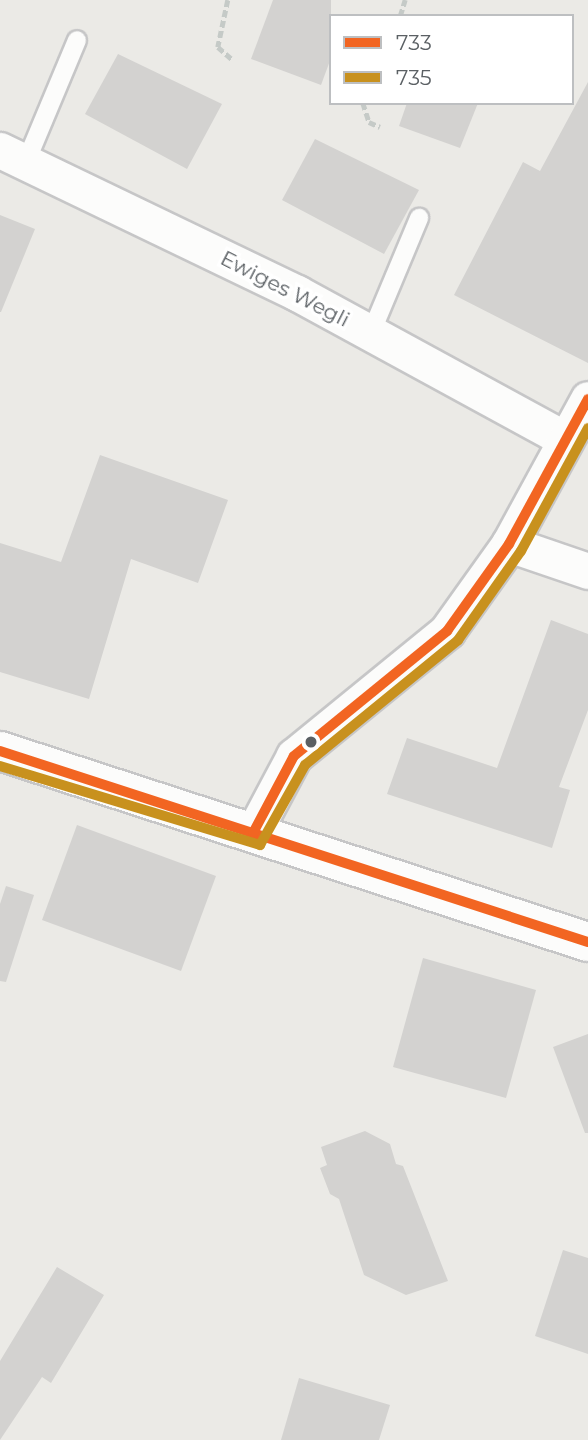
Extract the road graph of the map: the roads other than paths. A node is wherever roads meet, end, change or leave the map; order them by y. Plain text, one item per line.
1 (77, 40) dead end
2 (13, 156) edge
3 (419, 218) dead end
4 (371, 333) junction
5 (588, 399) edge
6 (565, 439) junction
7 (509, 544) junction
8 (588, 571) edge
9 (0, 751) edge
10 (253, 832) junction
11 (588, 942) edge

1 - 2 lane
2 - 4 street, Ewiges Wegli
3 - 4 lane
4 - 6 street, Ewiges Wegli
5 - 6 street
6 - 7 street
7 - 8 street
7 - 10 street
9 - 10 main road
10 - 11 main road

